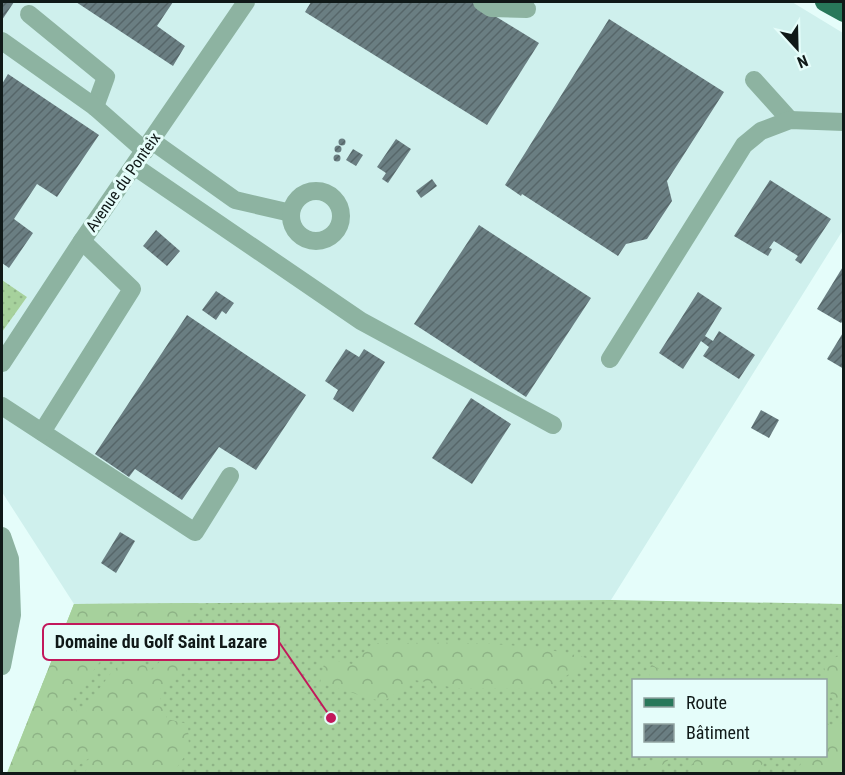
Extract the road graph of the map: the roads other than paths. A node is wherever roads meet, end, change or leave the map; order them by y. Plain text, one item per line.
1 (246, 2) edge
2 (482, 2) edge
3 (824, 2) edge
4 (527, 9) dead end
5 (843, 13) edge
6 (29, 14) dead end
7 (2, 41) edge
8 (754, 80) dead end
9 (95, 107) junction
10 (790, 120) junction
11 (843, 122) edge
12 (149, 146) junction
13 (134, 166) junction
14 (291, 213) dead end
15 (82, 241) junction
16 (610, 359) dead end
17 (2, 363) edge
18 (2, 406) edge
19 (553, 425) dead end
20 (42, 432) junction
21 (230, 476) dead end
22 (2, 536) edge
23 (2, 666) edge

1 - 12 street, Avenue du Ponteix
2 - 4 street
3 - 5 main road
6 - 9 street
7 - 9 street
8 - 10 street
9 - 12 street
10 - 11 street
10 - 16 street
12 - 13 street, Avenue du Ponteix
12 - 14 street
13 - 15 street, Avenue du Ponteix
13 - 19 street
15 - 17 street, Avenue du Ponteix
15 - 20 street
18 - 20 street
20 - 21 street
22 - 23 street

